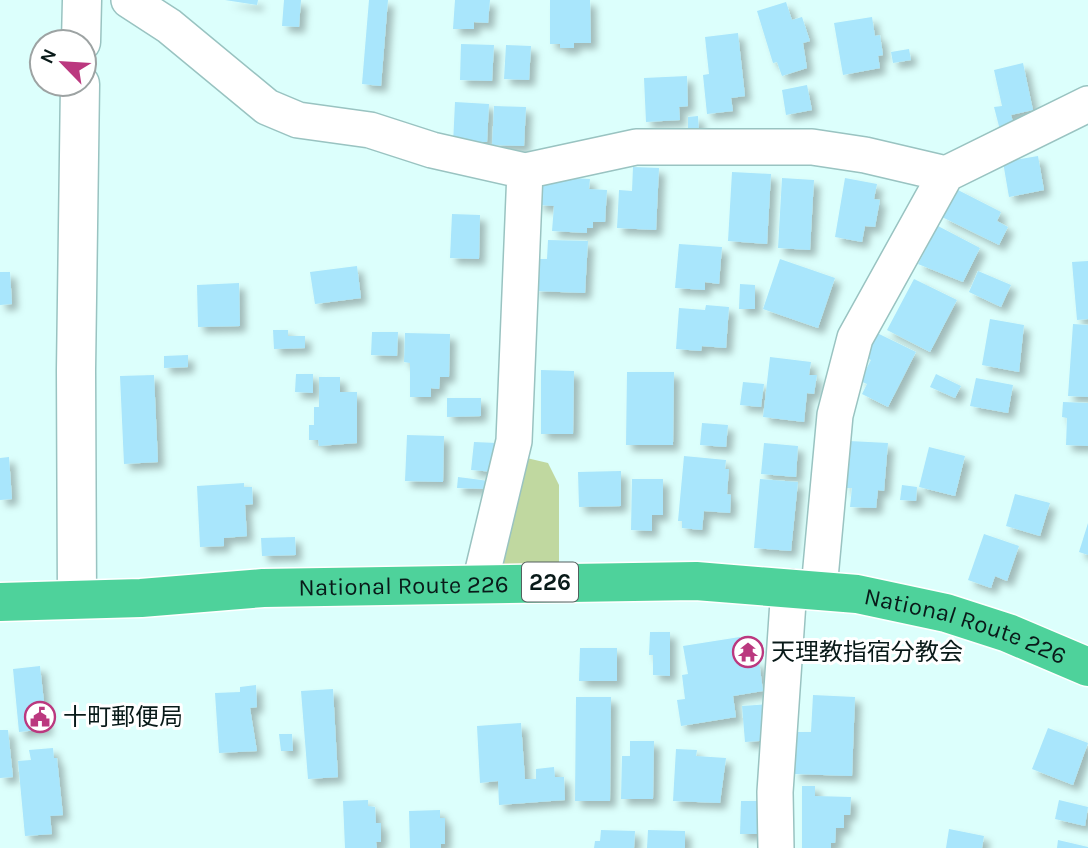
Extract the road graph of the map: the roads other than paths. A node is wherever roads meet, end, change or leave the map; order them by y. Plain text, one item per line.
1 (82, 0) edge
2 (129, 0) edge
3 (81, 28) edge
4 (80, 98) edge
5 (1088, 104) edge
6 (525, 171) junction
7 (946, 174) junction
8 (480, 583) junction
9 (804, 588) junction
10 (77, 599) junction
11 (0, 602) edge
12 (1088, 667) edge
13 (776, 848) edge

1 - 3 street
2 - 6 street
4 - 10 street
5 - 7 street
6 - 7 street
6 - 8 street
7 - 9 street
8 - 9 highway, National Route 226 / 226
8 - 10 highway, National Route 226 / 226
9 - 12 highway, National Route 226 / 226
9 - 13 street
10 - 11 highway, National Route 226 / 226

